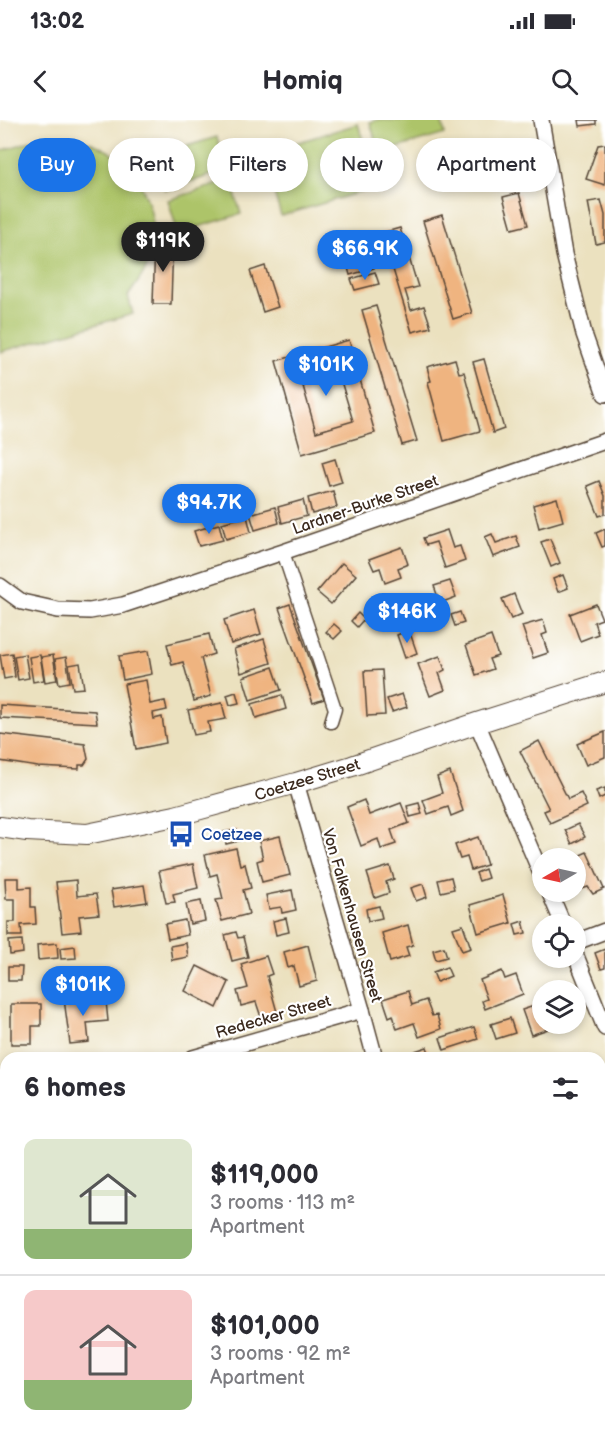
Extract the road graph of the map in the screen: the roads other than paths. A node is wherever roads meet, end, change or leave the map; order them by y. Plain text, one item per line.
1 (541, 120) edge
2 (605, 394) edge
3 (605, 441) edge
4 (283, 552) junction
5 (0, 586) edge
6 (605, 682) edge
7 (330, 722) dead end
8 (477, 723) junction
9 (296, 783) junction
10 (0, 827) edge
11 (532, 852) edge
12 (605, 931) edge
13 (586, 938) edge
14 (581, 968) edge
15 (362, 1010) junction
16 (605, 1028) edge
17 (214, 1052) edge
18 (373, 1052) edge

1 - 2 street
3 - 4 street, Lardner-Burke Street
4 - 5 street, Lardner-Burke Street
4 - 7 street
6 - 8 street, Coetzee Street
8 - 9 street, Coetzee Street
8 - 11 street
9 - 10 street, Coetzee Street
9 - 15 street, Von Falkenhausen Street
12 - 13 street
14 - 16 street
15 - 17 street, Redecker Street
15 - 18 street, Von Falkenhausen Street

